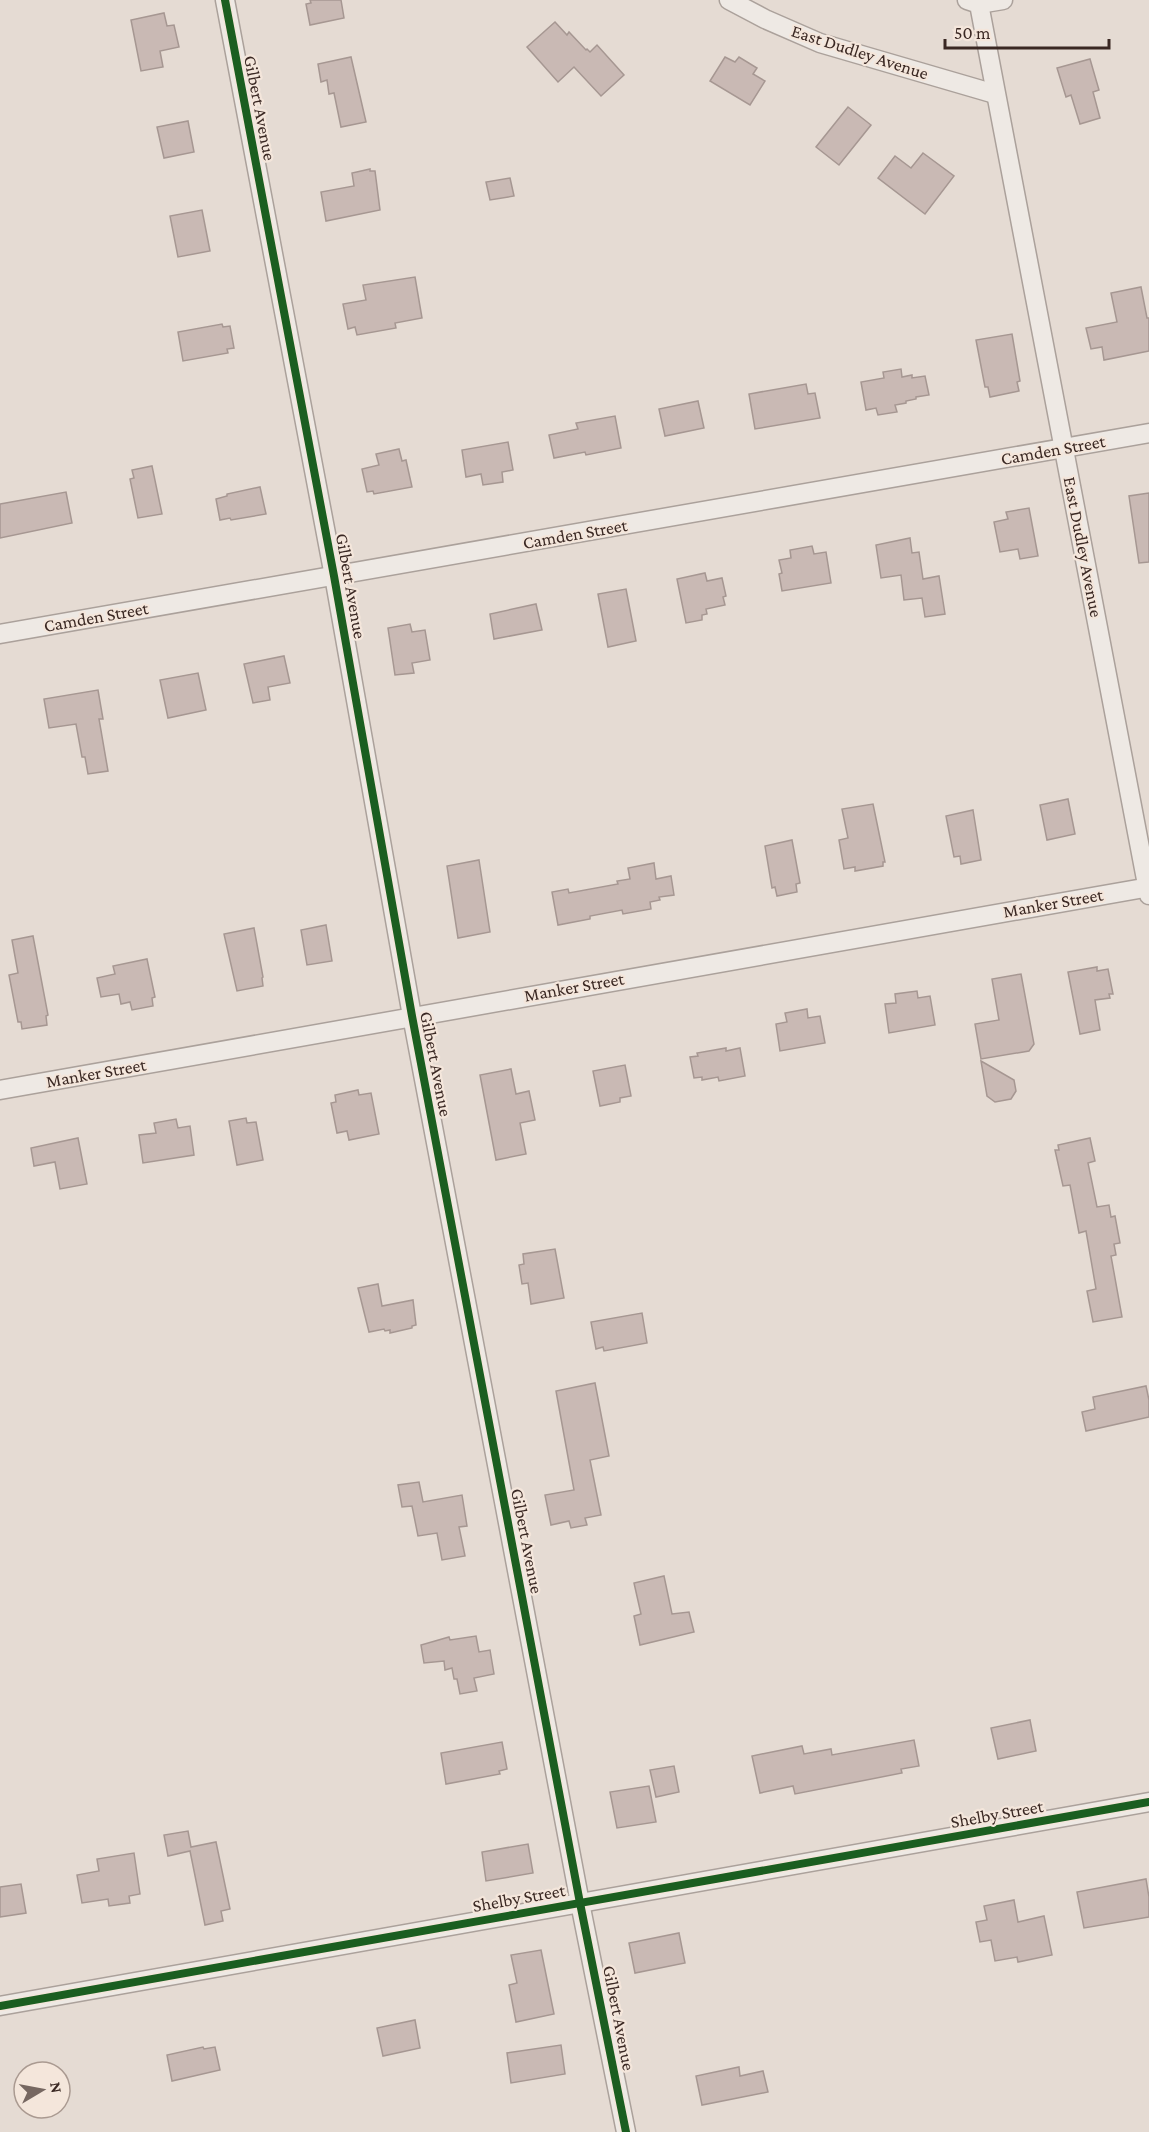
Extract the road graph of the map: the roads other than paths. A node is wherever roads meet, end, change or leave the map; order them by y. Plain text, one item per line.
1 (225, 0) edge
2 (729, 0) edge
3 (1004, 0) edge
4 (973, 2) edge
5 (995, 93) junction
6 (1149, 433) edge
7 (1064, 448) junction
8 (334, 576) junction
9 (0, 634) edge
10 (1148, 889) edge
11 (412, 1016) junction
12 (0, 1090) edge
13 (1149, 1802) edge
14 (580, 1903) junction
15 (0, 2006) edge
16 (626, 2132) edge

1 - 8 street, Gilbert Avenue
2 - 5 street, East Dudley Avenue
3 - 4 street
4 - 5 street, East Dudley Avenue
5 - 7 street, East Dudley Avenue
6 - 7 street, Camden Street
7 - 8 street, Camden Street
7 - 10 street, East Dudley Avenue
8 - 9 street, Camden Street
8 - 11 street, Gilbert Avenue
10 - 11 street, Manker Street
11 - 12 street, Manker Street
11 - 14 street, Gilbert Avenue
13 - 14 street, Shelby Street
14 - 15 street, Shelby Street
14 - 16 street, Gilbert Avenue

